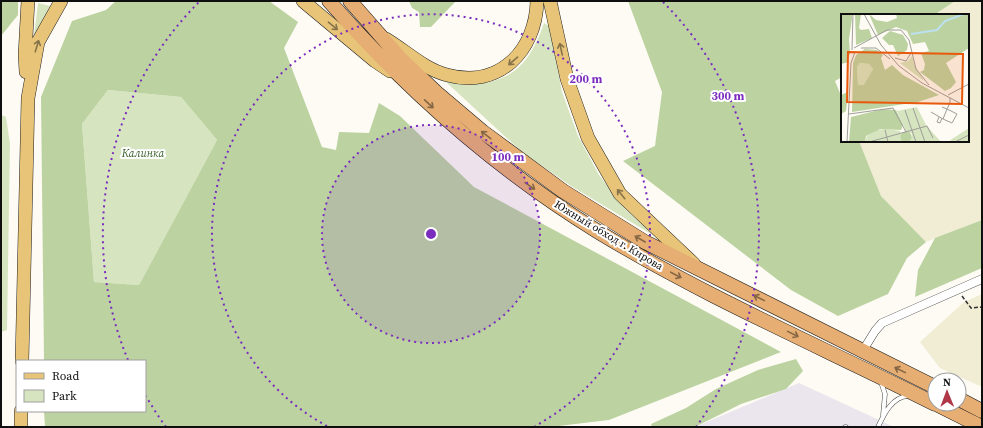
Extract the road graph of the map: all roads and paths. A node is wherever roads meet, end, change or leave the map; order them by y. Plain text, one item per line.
1 (28, 1) edge
2 (48, 1) edge
3 (56, 1) edge
4 (61, 1) edge
5 (303, 1) edge
6 (329, 1) edge
7 (350, 1) edge
8 (537, 1) edge
9 (550, 1) edge
10 (382, 37) junction
11 (400, 78) junction
12 (28, 98) junction
13 (700, 269) junction
14 (982, 279) edge
15 (958, 289) junction
16 (982, 307) edge
17 (862, 352) junction
18 (22, 360) edge
19 (878, 376) junction
20 (927, 384) edge
21 (920, 396) junction
22 (927, 400) edge
23 (967, 403) edge
24 (982, 410) edge
25 (21, 412) edge
26 (951, 412) edge
27 (883, 417) junction
28 (21, 427) edge
29 (878, 427) edge
30 (982, 427) edge

1 - 12 main road
2 - 3 main road
12 -> 4 main road
5 -> 11 main road
6 - 11 highway, Южный обход г. Кирова
7 - 10 highway, Южный обход г. Кирова
8 -> 10 main road
13 -> 9 main road
13 -> 10 highway, Южный обход г. Кирова
11 -> 19 highway, Южный обход г. Кирова
12 - 18 main road
17 -> 13 highway, Южный обход г. Кирова
14 - 15 street
15 - 16 path
15 - 17 street
20 -> 17 highway, Южный обход г. Кирова
19 - 21 highway, Южный обход г. Кирова
19 - 27 lane
21 - 22 highway, Южный обход г. Кирова
21 - 27 lane
23 - 24 highway
25 - 28 main road
26 - 30 highway, Южный обход г. Кирова
27 - 29 lane

